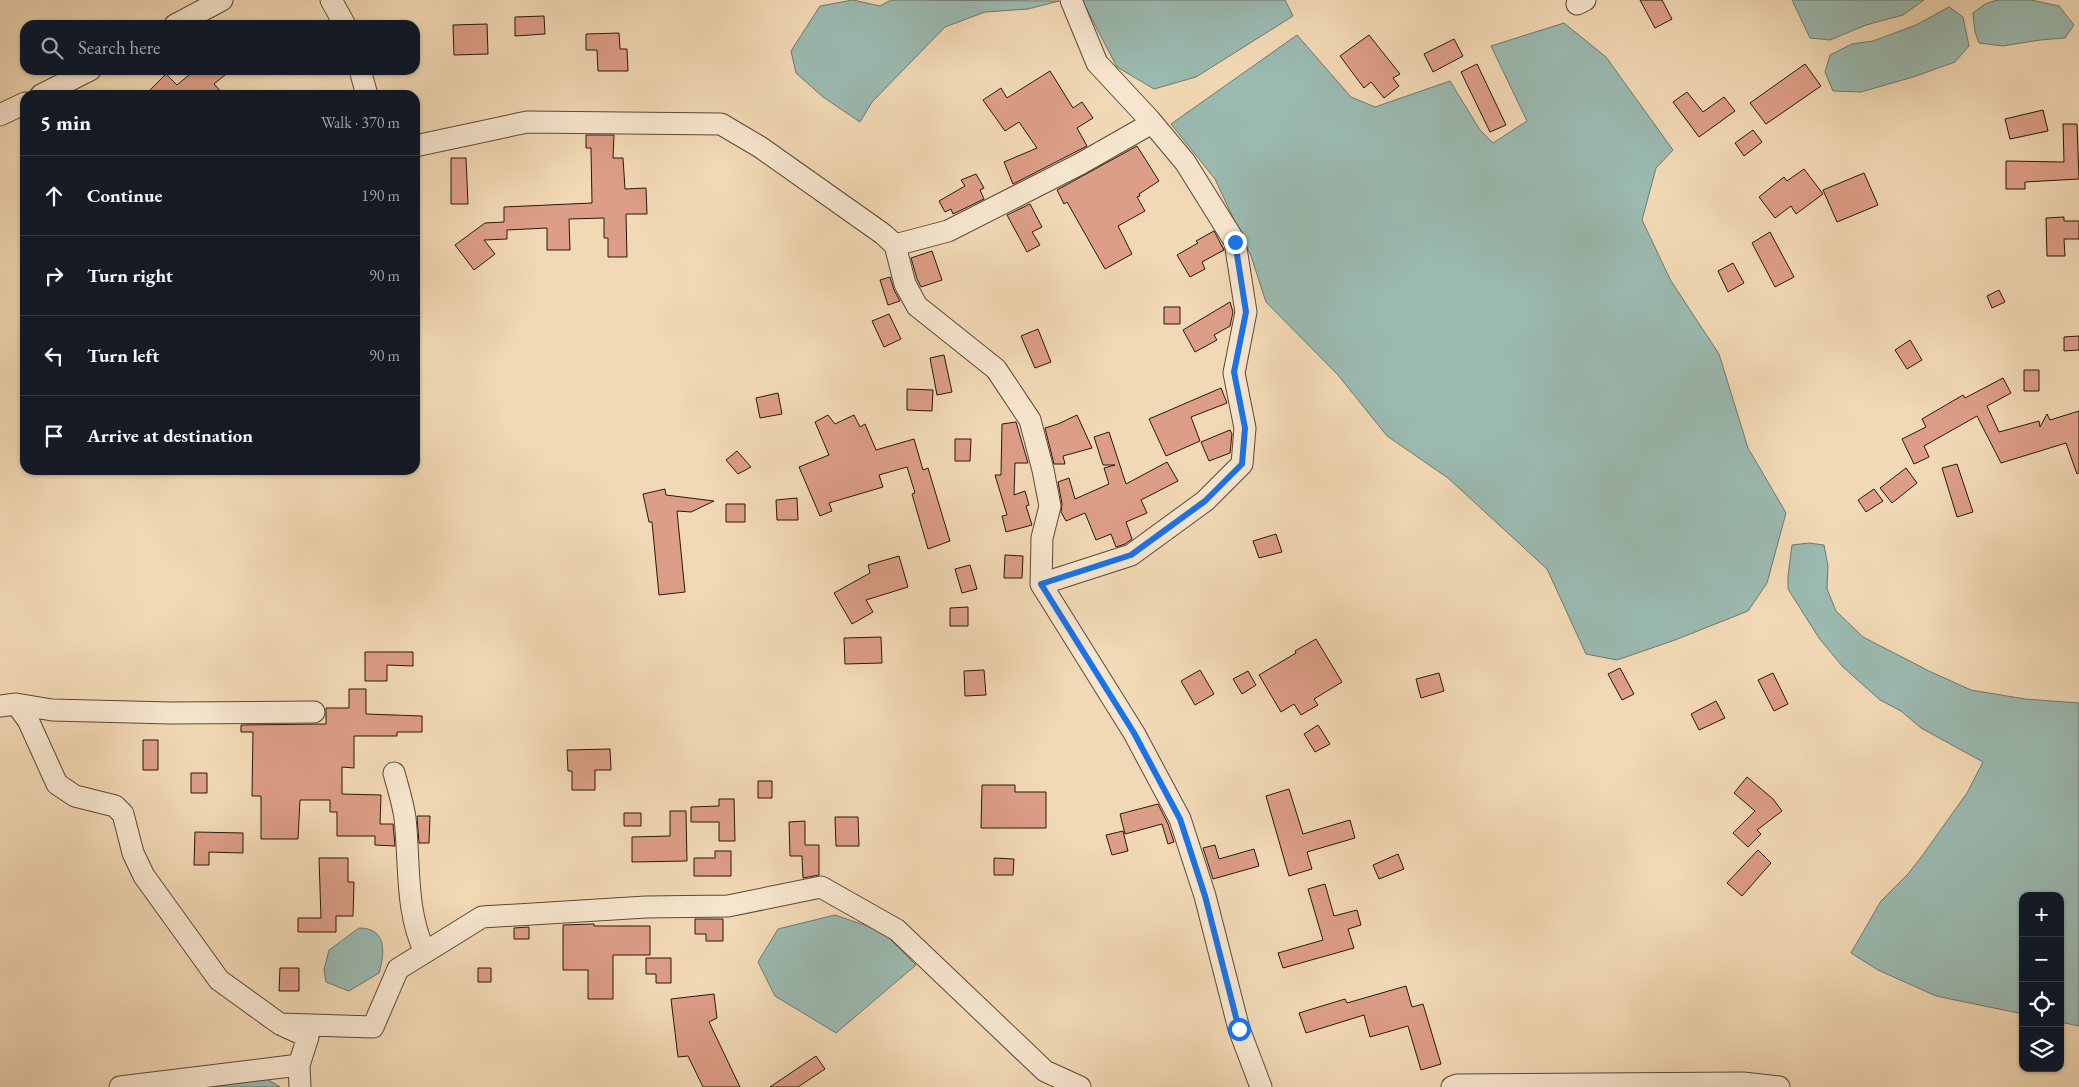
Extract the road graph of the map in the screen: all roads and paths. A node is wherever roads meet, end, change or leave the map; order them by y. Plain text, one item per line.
1 (222, 0) edge
2 (331, 0) edge
3 (1071, 0) edge
4 (184, 20) edge
5 (342, 20) edge
6 (80, 75) edge
7 (361, 75) edge
8 (51, 90) edge
9 (366, 90) edge
10 (20, 105) edge
11 (0, 115) edge
12 (1152, 122) junction
13 (420, 145) edge
14 (895, 245) junction
15 (1041, 584) junction
16 (8, 705) edge
17 (314, 712) dead end
18 (394, 773) dead end
19 (425, 952) junction
20 (280, 1024) junction
21 (299, 1065) junction
22 (120, 1087) edge
23 (300, 1087) edge
24 (1080, 1087) edge
25 (1262, 1087) edge
26 (1452, 1087) edge
27 (1779, 1087) edge

1 - 4 street
2 - 5 street
3 - 12 street
6 - 8 street
7 - 9 street
10 - 11 street
12 - 14 street
12 - 15 street
13 - 14 street
14 - 15 street
15 - 25 street
16 - 17 street
16 - 20 street
18 - 19 street
19 - 20 street
19 - 24 street
20 - 21 street
21 - 22 street
21 - 23 street
26 - 27 street

